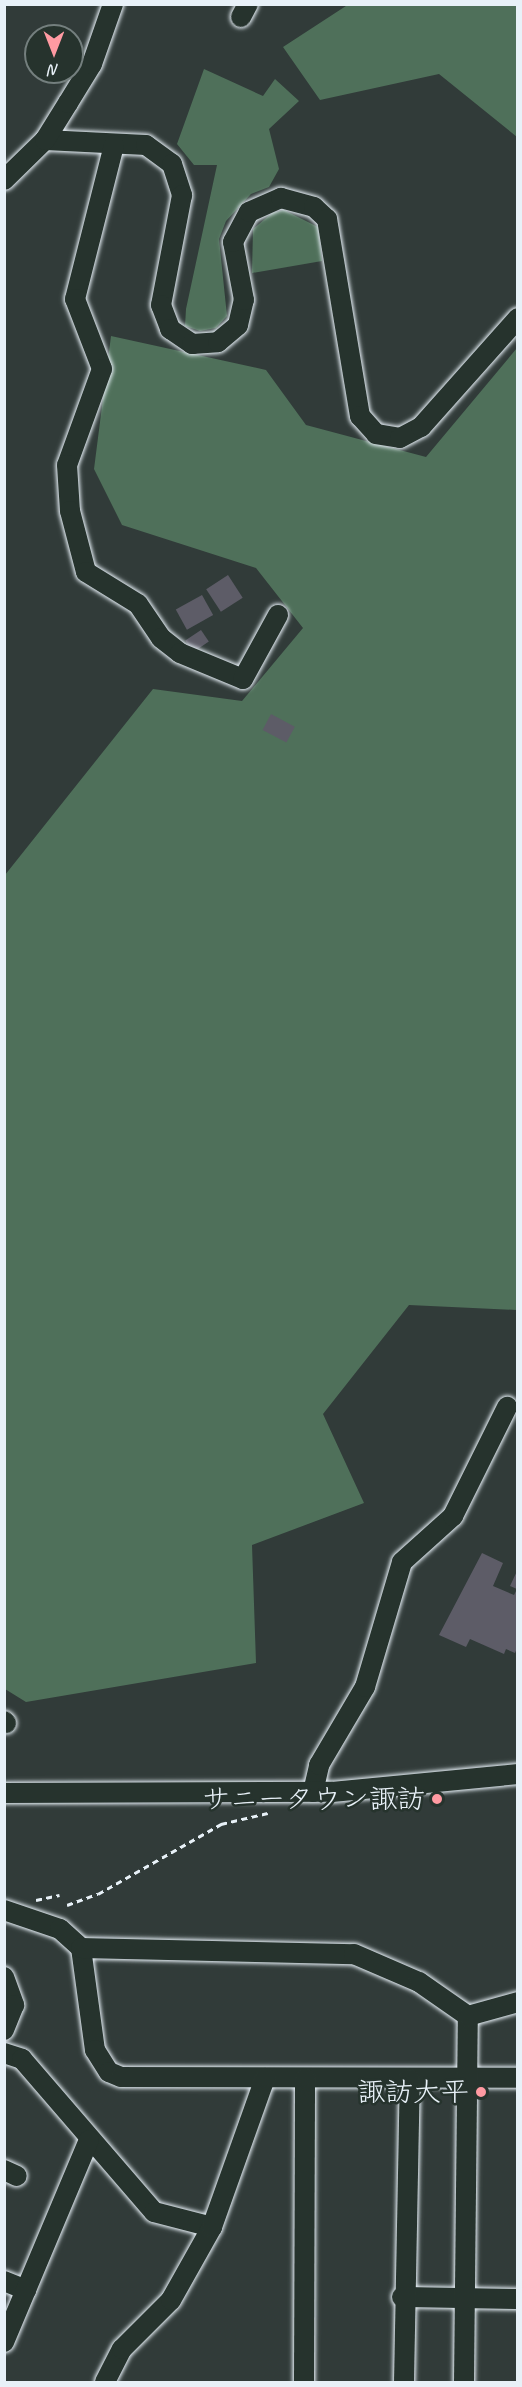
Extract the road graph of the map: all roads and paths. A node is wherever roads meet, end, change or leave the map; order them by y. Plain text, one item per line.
1 (112, 4) edge
2 (45, 141) junction
3 (114, 144) junction
4 (4, 180) edge
5 (518, 318) edge
6 (278, 615) dead end
7 (507, 1407) dead end
8 (518, 1774) edge
9 (313, 1792) junction
10 (4, 1793) edge
11 (274, 1813) dead end
12 (67, 1905) dead end
13 (4, 1911) edge
14 (81, 1948) junction
15 (4, 1977) edge
16 (518, 2002) edge
17 (468, 2016) junction
18 (4, 2030) edge
19 (4, 2053) edge
20 (265, 2078) junction
21 (304, 2078) junction
22 (469, 2078) junction
23 (518, 2078) edge
24 (410, 2079) junction
25 (89, 2140) junction
26 (212, 2227) junction
27 (4, 2281) edge
28 (26, 2290) junction
29 (402, 2297) junction
30 (464, 2298) junction
31 (518, 2299) edge
32 (4, 2342) edge
33 (105, 2382) edge
34 (304, 2382) edge
35 (404, 2382) edge
36 (464, 2382) edge

1 - 2 street
2 - 3 street
2 - 4 street
3 - 5 street
3 - 6 street
7 - 9 street
8 - 9 street
9 - 10 street
11 - 12 path
13 - 14 street
14 - 17 street
14 - 20 street
15 - 18 street
16 - 17 street
17 - 22 street
19 - 25 street
20 - 21 street
20 - 26 street
21 - 24 street
21 - 34 street
22 - 23 street
22 - 24 street
22 - 30 street
24 - 29 street
25 - 26 street
25 - 28 street
26 - 33 street
27 - 28 street
28 - 32 street
29 - 30 street
29 - 35 street
30 - 31 street
30 - 36 street

